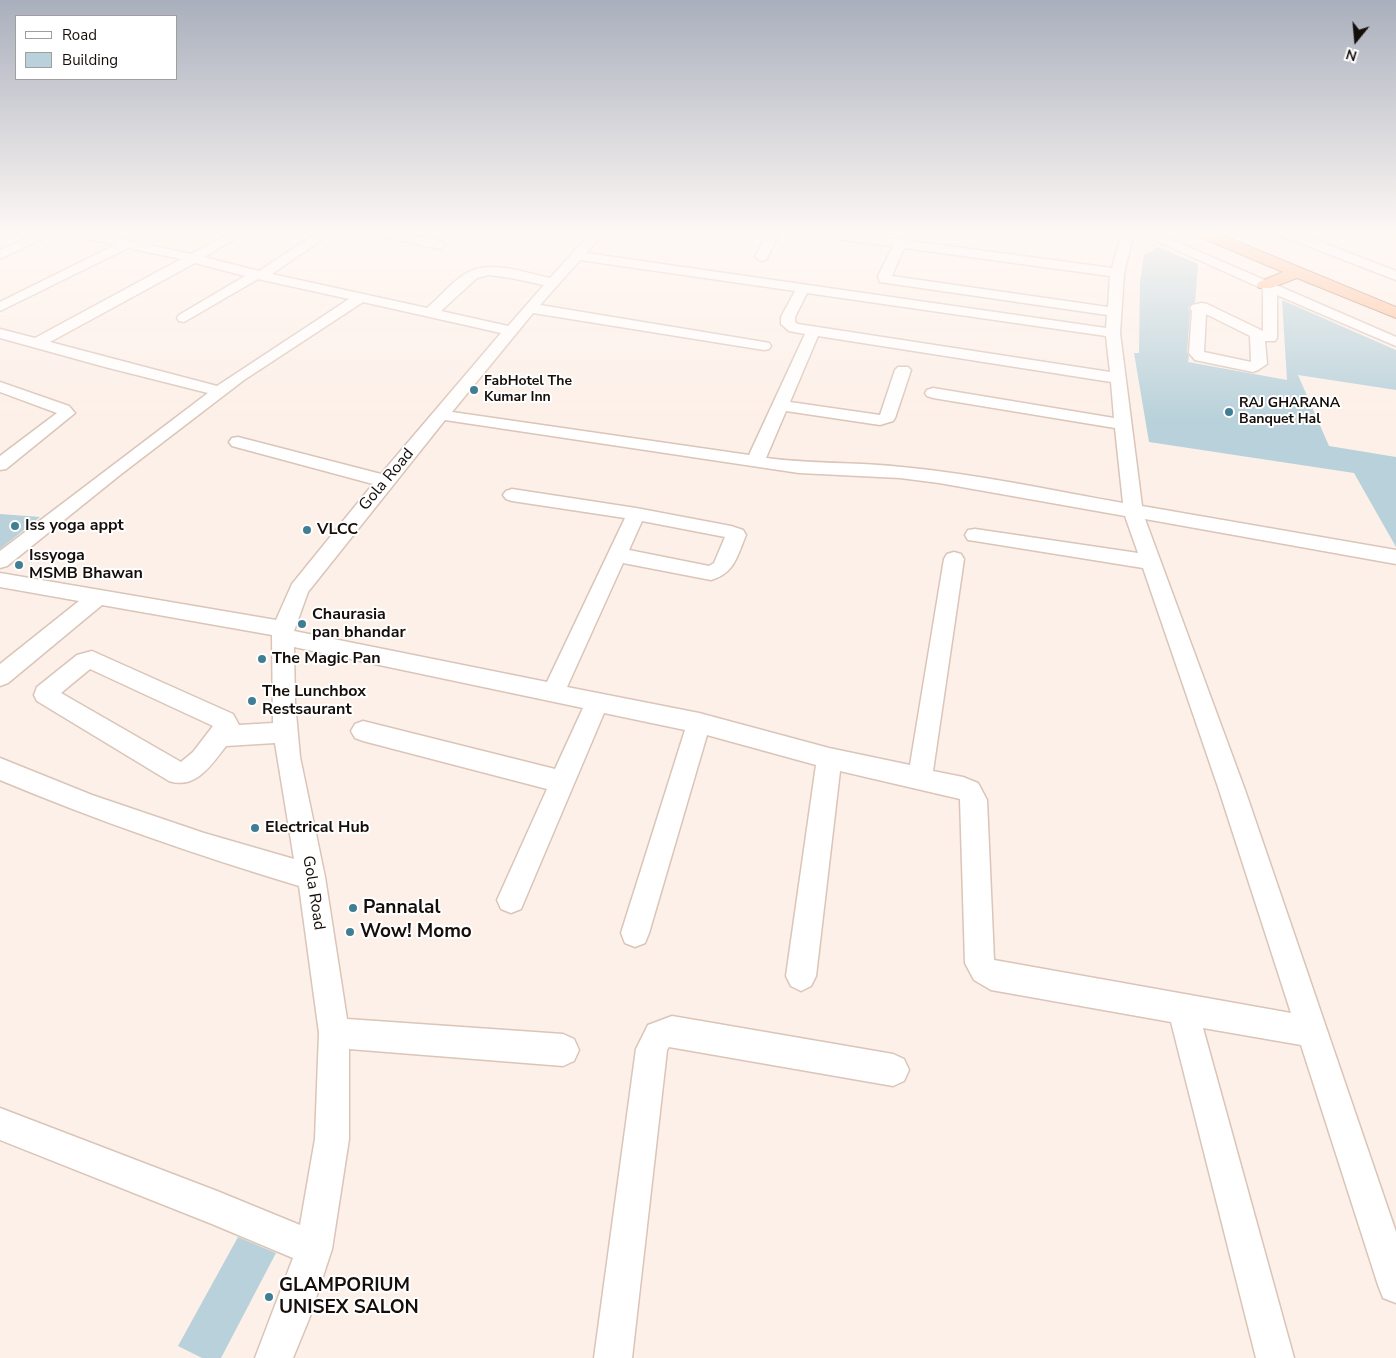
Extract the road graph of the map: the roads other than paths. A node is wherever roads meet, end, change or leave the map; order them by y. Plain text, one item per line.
1 (25, 295) edge
2 (124, 295) edge
3 (225, 295) edge
4 (348, 295) edge
5 (450, 295) edge
6 (542, 295) edge
7 (799, 295) edge
8 (870, 295) edge
9 (972, 295) edge
10 (1116, 295) edge
11 (1268, 295) edge
12 (1289, 295) edge
13 (1352, 295) edge
14 (1380, 295) edge
15 (360, 298) junction
16 (1396, 302) edge
17 (0, 307) edge
18 (530, 308) junction
19 (429, 314) junction
20 (1396, 314) edge
21 (184, 318) dead end
22 (1114, 322) junction
23 (512, 331) junction
24 (813, 332) junction
25 (0, 333) edge
26 (1257, 336) junction
27 (1396, 342) edge
28 (38, 343) junction
29 (764, 346) dead end
30 (903, 370) dead end
31 (1118, 378) junction
32 (0, 387) edge
33 (220, 391) junction
34 (932, 392) dead end
35 (780, 406) junction
36 (441, 415) junction
37 (1122, 424) junction
38 (238, 442) dead end
39 (755, 462) junction
40 (0, 466) edge
41 (384, 481) junction
42 (512, 495) dead end
43 (1134, 513) junction
44 (636, 514) junction
45 (975, 535) dead end
46 (616, 555) junction
47 (1396, 557) edge
48 (954, 560) dead end
49 (0, 561) edge
50 (1151, 562) junction
51 (0, 580) edge
52 (98, 597) junction
53 (283, 633) junction
54 (0, 677) edge
55 (553, 693) junction
56 (597, 702) junction
57 (699, 723) junction
58 (363, 730) dead end
59 (286, 732) junction
60 (220, 736) junction
61 (829, 758) junction
62 (0, 769) edge
63 (920, 777) junction
64 (562, 782) junction
65 (311, 877) junction
66 (511, 900) dead end
67 (636, 933) dead end
68 (801, 976) dead end
69 (1183, 1010) junction
70 (334, 1032) junction
71 (1312, 1032) junction
72 (563, 1050) dead end
73 (893, 1070) dead end
74 (0, 1124) edge
75 (314, 1249) junction
76 (1396, 1285) edge
77 (274, 1358) edge
78 (613, 1358) edge
79 (1275, 1358) edge

1 - 17 street
2 - 28 street
3 - 21 street
4 - 15 street
5 - 19 street
6 - 18 street, Gola Road
7 - 24 street
8 - 22 street
9 - 22 street
10 - 22 street
11 - 26 street
12 - 27 street
13 - 20 highway
14 - 16 highway
15 - 19 street
15 - 33 street
18 - 23 street, Gola Road
18 - 29 street
19 - 23 street
22 - 31 street
23 - 36 street, Gola Road
24 - 31 street
24 - 35 street
25 - 28 street
26 - 26 street
28 - 33 street
30 - 35 street
31 - 37 street
32 - 40 street
33 - 49 street
34 - 37 street
35 - 39 street
36 - 39 street
36 - 41 street, Gola Road
37 - 43 street
38 - 41 street
39 - 43 street
41 - 53 street, Gola Road
42 - 44 street
43 - 47 street
43 - 50 street
44 - 46 street
44 - 46 street
45 - 50 street
46 - 55 street
48 - 63 street
50 - 71 street
51 - 52 street
52 - 53 street
52 - 54 street
53 - 55 street
53 - 59 street, Gola Road
55 - 56 street
56 - 57 street
56 - 64 street
57 - 61 street
57 - 67 street
58 - 64 street
59 - 60 street
59 - 65 street, Gola Road
60 - 60 street
61 - 63 street
61 - 68 street
62 - 65 street
63 - 69 street
64 - 66 street
65 - 70 street, Gola Road
69 - 71 street
69 - 79 street
70 - 72 street
70 - 75 street, Gola Road
71 - 76 street
73 - 78 street
74 - 75 street
75 - 77 street, Gola Road

